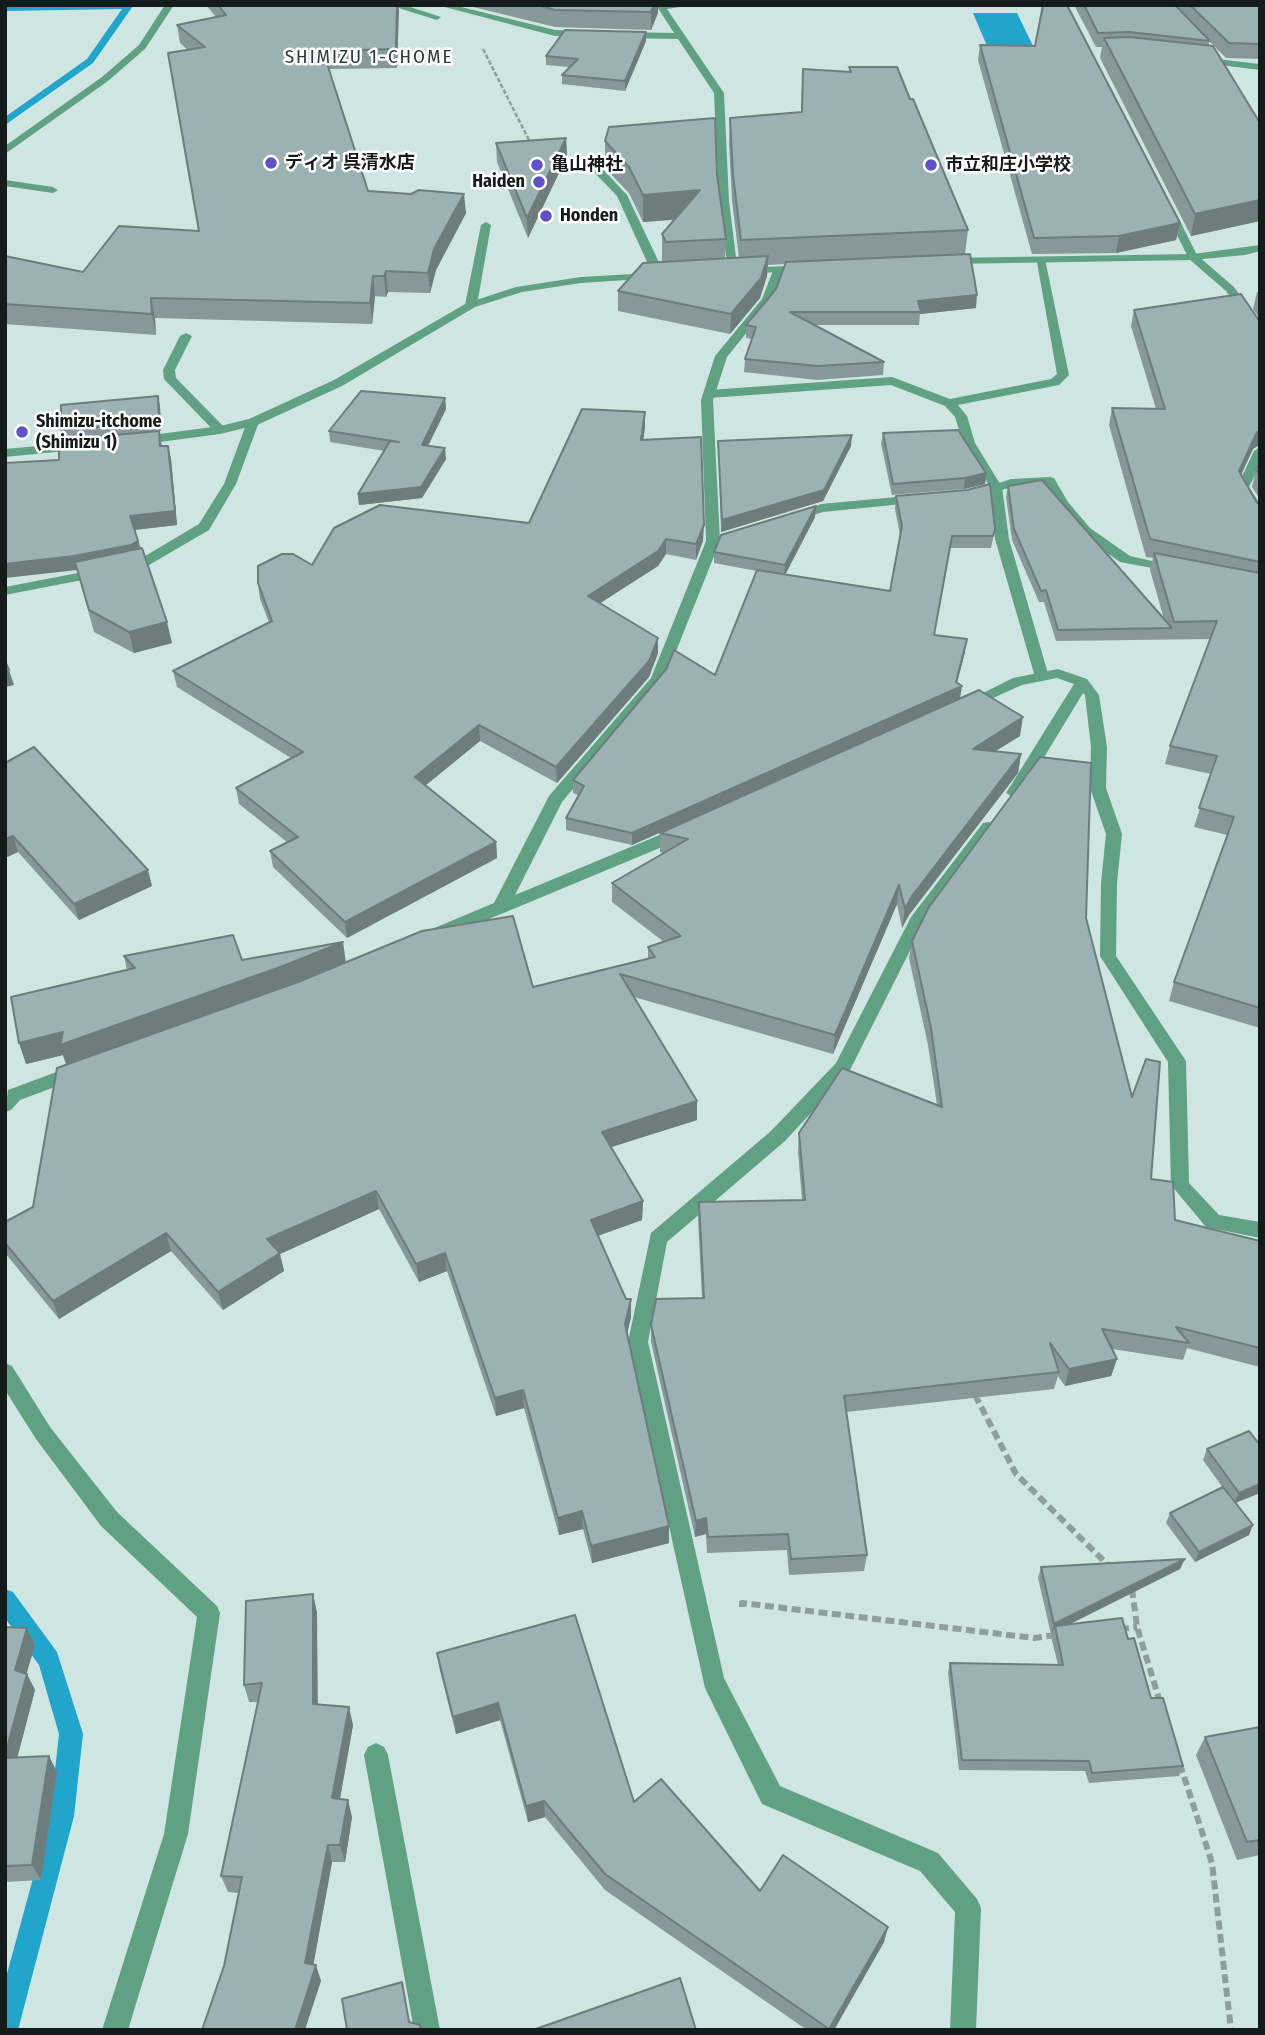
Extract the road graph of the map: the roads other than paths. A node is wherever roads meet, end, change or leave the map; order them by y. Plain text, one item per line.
1 (170, 5) edge
2 (393, 5) edge
3 (441, 5) edge
4 (689, 5) edge
5 (660, 6) edge
6 (437, 17) road end
7 (596, 34) edge
8 (610, 34) edge
9 (678, 36) junction
10 (1213, 54) edge
11 (1186, 59) edge
12 (1223, 63) junction
13 (1260, 67) edge
14 (5, 151) edge
15 (593, 165) road end
16 (5, 183) edge
17 (53, 190) dead end
18 (1163, 197) edge
19 (486, 225) dead end
20 (1260, 248) edge
21 (1245, 252) junction
22 (1193, 257) junction
23 (1040, 259) junction
24 (1260, 260) edge
25 (929, 261) edge
26 (819, 267) edge
27 (778, 270) junction
28 (471, 305) junction
29 (1260, 332) edge
30 (186, 336) dead end
31 (709, 394) junction
32 (948, 403) junction
33 (253, 422) junction
34 (220, 430) junction
35 (121, 442) edge
36 (95, 445) edge
37 (1260, 451) edge
38 (5, 453) edge
39 (996, 488) junction
40 (953, 497) edge
41 (929, 498) edge
42 (1260, 516) edge
43 (785, 519) edge
44 (1190, 573) edge
45 (5, 592) edge
46 (1042, 677) junction
47 (1082, 682) junction
48 (955, 710) edge
49 (691, 828) edge
50 (500, 908) junction
51 (425, 939) edge
52 (97, 1064) edge
53 (5, 1105) edge
54 (1260, 1230) edge
55 (5, 1372) edge
56 (376, 1755) dead end
57 (115, 2030) edge
58 (427, 2030) edge
59 (963, 2030) edge

1 - 14 street
2 - 6 street
3 - 7 street
4 - 5 street
5 - 9 street
8 - 9 street
9 - 27 street
10 - 12 street
11 - 12 street
12 - 13 street
15 - 28 street
16 - 17 street
18 - 22 street
19 - 28 street
20 - 21 street
21 - 22 street
21 - 24 street
22 - 23 street
22 - 29 street
23 - 25 street
23 - 32 street
26 - 27 street
27 - 31 street
28 - 33 street
30 - 34 street
31 - 32 street
31 - 50 street
32 - 39 street
33 - 34 street
33 - 45 street
34 - 35 street
36 - 38 street
37 - 42 street
39 - 40 street
39 - 44 street
39 - 46 street
41 - 43 street
46 - 47 street
46 - 48 street
47 - 54 street
47 - 59 street
49 - 50 street
50 - 51 street
52 - 53 street
55 - 57 street
56 - 58 street

